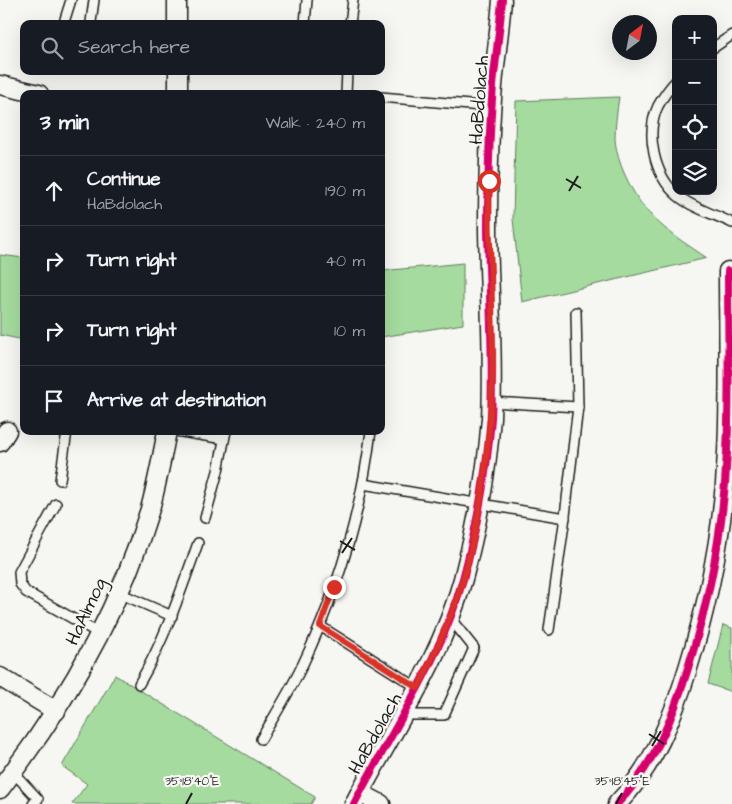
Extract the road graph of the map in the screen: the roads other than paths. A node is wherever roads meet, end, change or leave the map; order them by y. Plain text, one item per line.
1 (71, 0) edge
2 (94, 0) edge
3 (177, 0) edge
4 (307, 0) edge
5 (353, 0) edge
6 (502, 0) edge
7 (65, 19) dead end
8 (91, 20) edge
9 (177, 20) edge
10 (305, 20) edge
11 (350, 20) edge
12 (732, 35) edge
13 (717, 45) edge
14 (178, 75) edge
15 (346, 75) edge
16 (0, 85) edge
17 (672, 87) edge
18 (21, 90) edge
19 (178, 90) edge
20 (346, 90) edge
21 (385, 97) edge
22 (492, 107) junction
23 (732, 223) edge
24 (728, 271) dead end
25 (730, 303) edge
26 (576, 312) dead end
27 (491, 402) junction
28 (578, 407) junction
29 (66, 435) edge
30 (166, 435) edge
31 (225, 435) edge
32 (370, 435) edge
33 (60, 480) dead end
34 (363, 484) junction
35 (56, 504) dead end
36 (479, 505) junction
37 (205, 518) dead end
38 (565, 518) junction
39 (198, 543) dead end
40 (119, 593) junction
41 (172, 616) junction
42 (450, 618) junction
43 (320, 626) junction
44 (549, 630) dead end
45 (100, 634) junction
46 (0, 677) edge
47 (140, 684) dead end
48 (418, 688) junction
49 (56, 711) junction
50 (403, 715) junction
51 (261, 739) dead end
52 (13, 772) junction
53 (0, 789) edge
54 (357, 798) edge
55 (38, 802) edge
56 (381, 804) edge
57 (617, 804) edge

1 - 7 lane
2 - 8 lane
3 - 9 street
4 - 10 lane
5 - 11 lane
6 - 22 street, HaBdolach
12 - 13 lane
14 - 19 street
15 - 20 lane
16 - 18 street
17 - 23 lane
21 - 22 lane
22 - 27 street, HaBdolach
24 - 25 street
25 - 57 street
26 - 28 lane
27 - 28 lane
27 - 36 street, HaBdolach
28 - 38 lane
29 - 33 lane
30 - 40 street, HaAlmog
31 - 37 lane
32 - 34 lane
34 - 36 lane
34 - 43 lane
35 - 45 lane
36 - 38 lane
36 - 42 street, HaBdolach
38 - 44 lane
39 - 41 lane
40 - 41 lane
40 - 45 street, HaAlmog
41 - 47 lane
42 - 48 street, HaBdolach
42 - 50 lane
43 - 48 lane
43 - 51 lane
45 - 49 street, HaAlmog
46 - 49 street
48 - 50 street, HaBdolach
49 - 52 street, HaAlmog
50 - 54 street, HaBdolach
52 - 53 street, HaAlmog
52 - 55 lane
54 - 56 street

